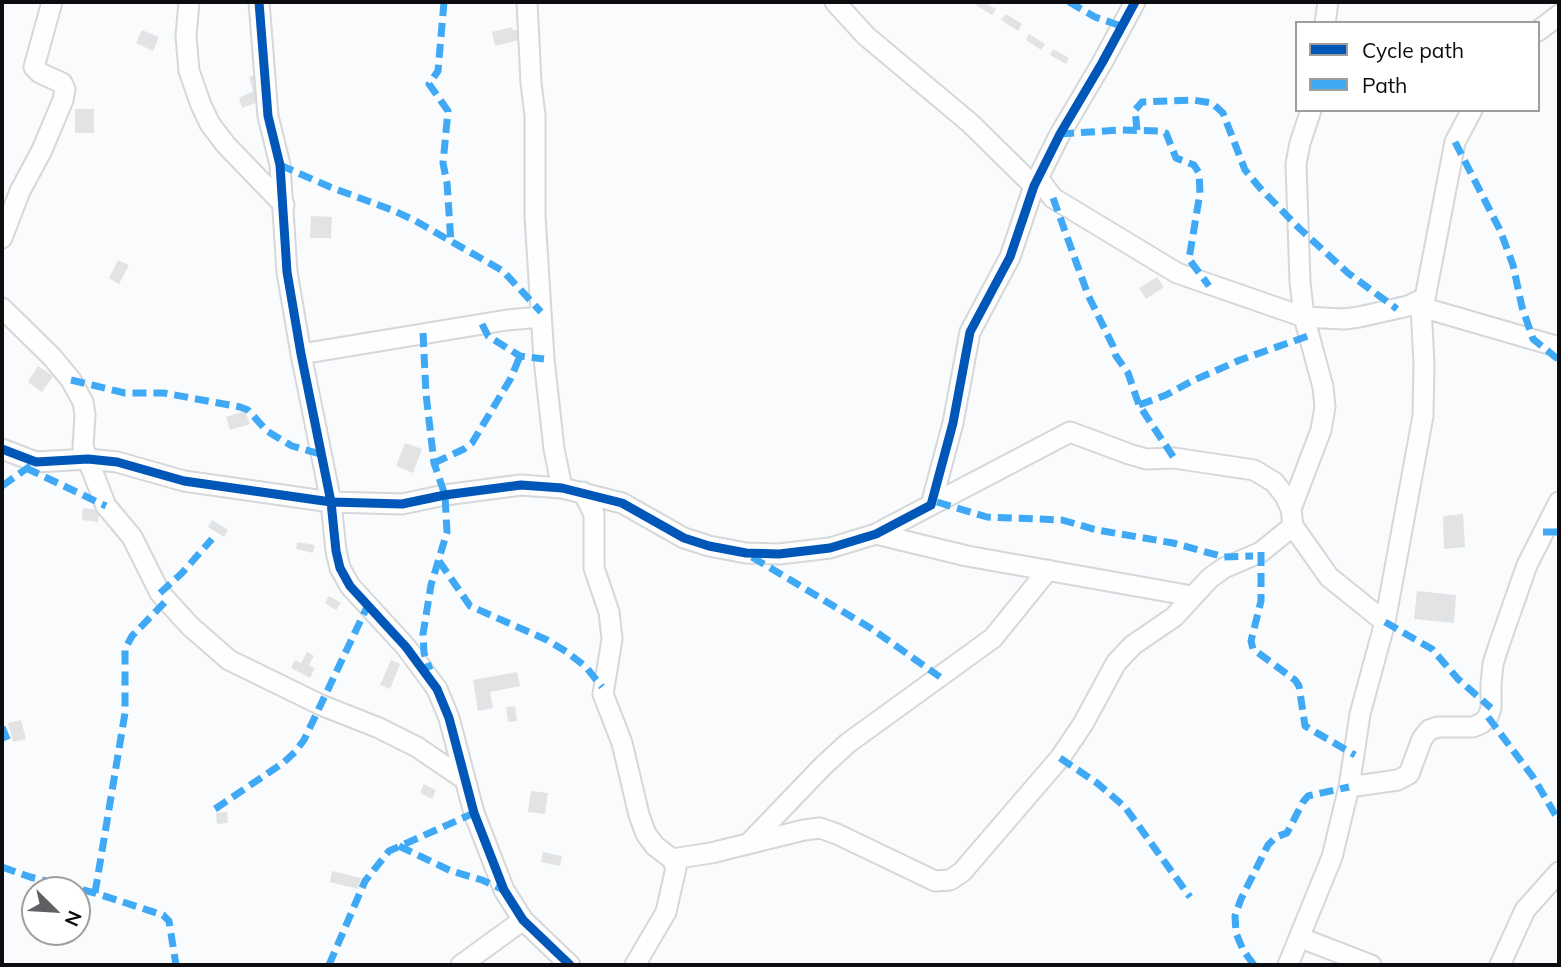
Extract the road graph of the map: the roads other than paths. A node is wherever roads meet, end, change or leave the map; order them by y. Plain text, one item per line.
1 (52, 2) edge
2 (189, 2) edge
3 (259, 2) edge
4 (527, 2) edge
5 (835, 2) edge
6 (1135, 2) edge
7 (1328, 2) edge
8 (1559, 15) edge
9 (1325, 21) edge
10 (1540, 29) edge
11 (1310, 112) edge
12 (1471, 112) edge
13 (1036, 182) junction
14 (284, 205) junction
15 (2, 238) edge
16 (1423, 302) junction
17 (2, 308) edge
18 (541, 317) junction
19 (1304, 317) junction
20 (1559, 347) edge
21 (301, 354) junction
22 (2, 449) edge
23 (88, 459) junction
24 (562, 488) junction
25 (583, 492) junction
26 (331, 502) junction
27 (1559, 502) edge
28 (931, 505) junction
29 (1292, 518) junction
30 (876, 534) junction
31 (1048, 570) junction
32 (1192, 596) junction
33 (1385, 622) junction
34 (464, 779) junction
35 (1349, 787) junction
36 (751, 841) junction
37 (672, 859) junction
38 (1559, 872) edge
39 (523, 920) junction
40 (1301, 938) junction
41 (461, 965) edge
42 (570, 965) edge
43 (635, 965) edge
44 (1288, 965) edge
45 (1371, 965) edge
46 (1500, 965) edge

1 - 15 street
2 - 14 street
3 - 14 street
4 - 18 street
5 - 13 street
6 - 13 street
7 - 9 street
8 - 10 street
11 - 19 street
12 - 16 street
13 - 19 street
13 - 28 street
14 - 21 street
16 - 19 street
16 - 20 street
16 - 33 street
17 - 23 street
18 - 21 street
18 - 24 street
19 - 29 street
21 - 26 street
22 - 23 street
23 - 26 street
23 - 34 street
24 - 25 street
24 - 26 street
25 - 30 street
25 - 37 street
26 - 34 street
27 - 35 street
28 - 29 street
28 - 30 street
29 - 32 street
29 - 33 street
30 - 31 street
31 - 32 street
31 - 36 street
32 - 36 street
33 - 35 street
34 - 39 street
35 - 40 street
36 - 37 street
37 - 43 street
38 - 46 street
39 - 41 street
39 - 42 street
40 - 44 street
40 - 45 street

